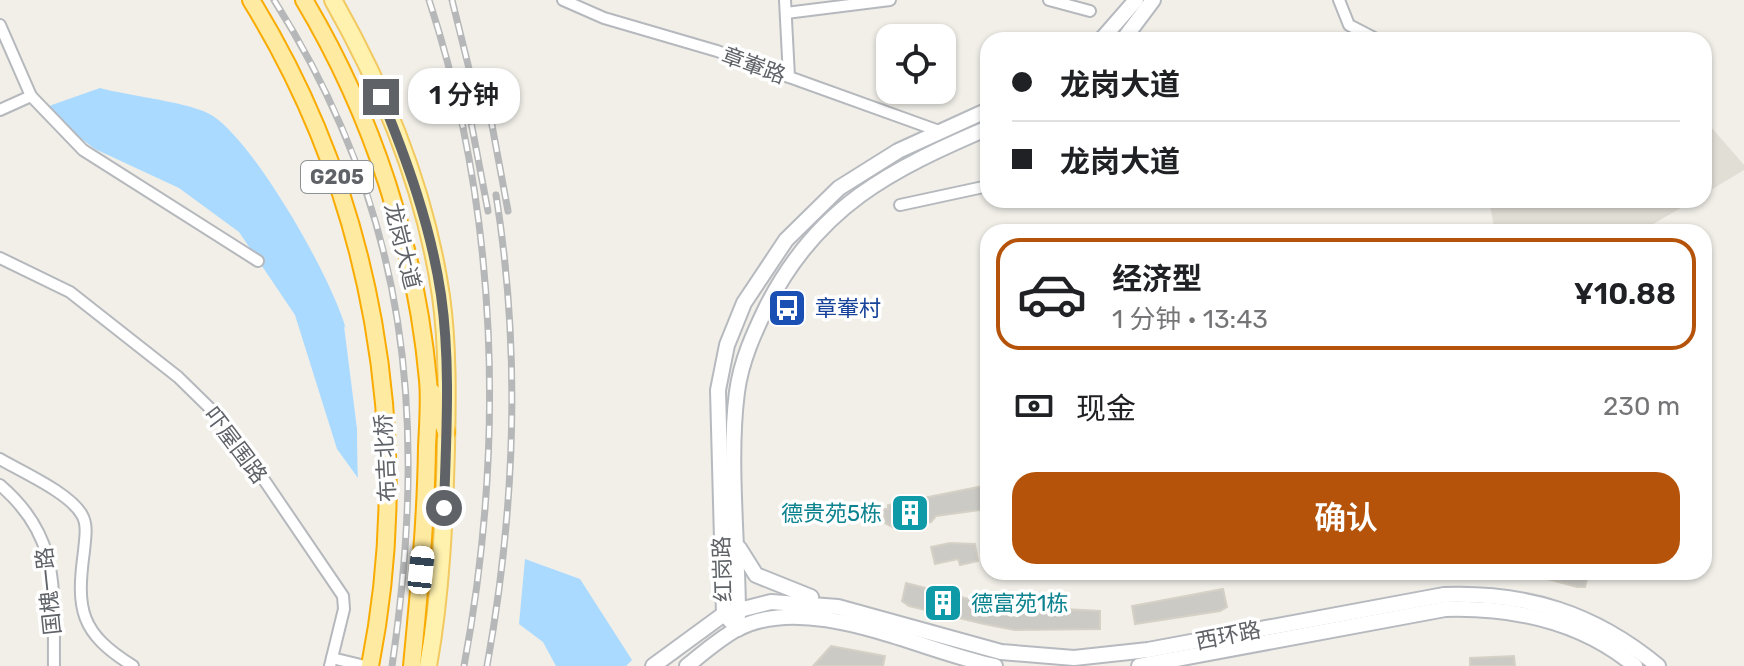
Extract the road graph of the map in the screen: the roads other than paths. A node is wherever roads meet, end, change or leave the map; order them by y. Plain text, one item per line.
1 (251, 0) edge
2 (304, 0) edge
3 (333, 0) edge
4 (563, 0) edge
5 (785, 0) edge
6 (890, 0) edge
7 (1049, 0) edge
8 (1136, 0) edge
9 (1153, 0) edge
10 (1339, 0) edge
11 (575, 3) edge
12 (1090, 11) dead end
13 (786, 13) junction
14 (0, 25) edge
15 (1108, 32) edge
16 (1129, 32) edge
17 (1363, 32) edge
18 (789, 77) junction
19 (31, 96) junction
20 (0, 110) edge
21 (980, 113) edge
22 (939, 131) junction
23 (980, 132) edge
24 (980, 188) edge
25 (900, 205) dead end
26 (0, 258) edge
27 (258, 261) dead end
28 (381, 369) joint
29 (429, 383) junction
30 (446, 432) junction
31 (0, 459) edge
32 (427, 462) joint
33 (0, 485) edge
34 (737, 538) junction
35 (838, 607) junction
36 (731, 611) junction
37 (738, 629) junction
38 (331, 662) edge
39 (54, 666) edge
40 (133, 666) edge
41 (368, 666) edge
42 (412, 666) edge
43 (428, 666) edge
44 (653, 666) edge
45 (687, 666) edge
46 (995, 666) edge
47 (1139, 666) edge
48 (1635, 666) edge
49 (1658, 666) edge

1 - 28 highway, 龙岗大道 / G205
2 - 29 highway, 龙岗大道 / G205
3 - 30 main road, 龙岗大道
4 - 11 street, 章輋路
5 - 13 street
6 - 13 street
7 - 12 street
8 - 15 main road
9 - 16 main road
10 - 17 street
11 - 18 street, 章輋路
13 - 18 street
14 - 19 street
18 - 22 street, 章輋路
19 - 20 street
19 - 27 street
21 - 22 main road, 红岗路
22 - 36 main road, 红岗路
23 - 34 main road, 红岗路
24 - 25 street
26 - 38 street, 吓屋围路
28 - 41 highway, 布吉北桥 / G205
29 - 30 highway
29 - 32 highway, 龙岗大道 / G205
30 - 43 main road, 龙岗大道
31 - 40 street
32 - 42 highway, 布吉北桥 / G205
33 - 39 street, 国槐一路
34 - 35 main road
34 - 36 main road, 红岗路
35 - 36 main road, 西环路
35 - 49 main road, 西环路
36 - 37 main road, 红岗路
36 - 44 main road
37 - 45 main road
37 - 46 main road
38 - 41 street
47 - 48 main road, 西环路

